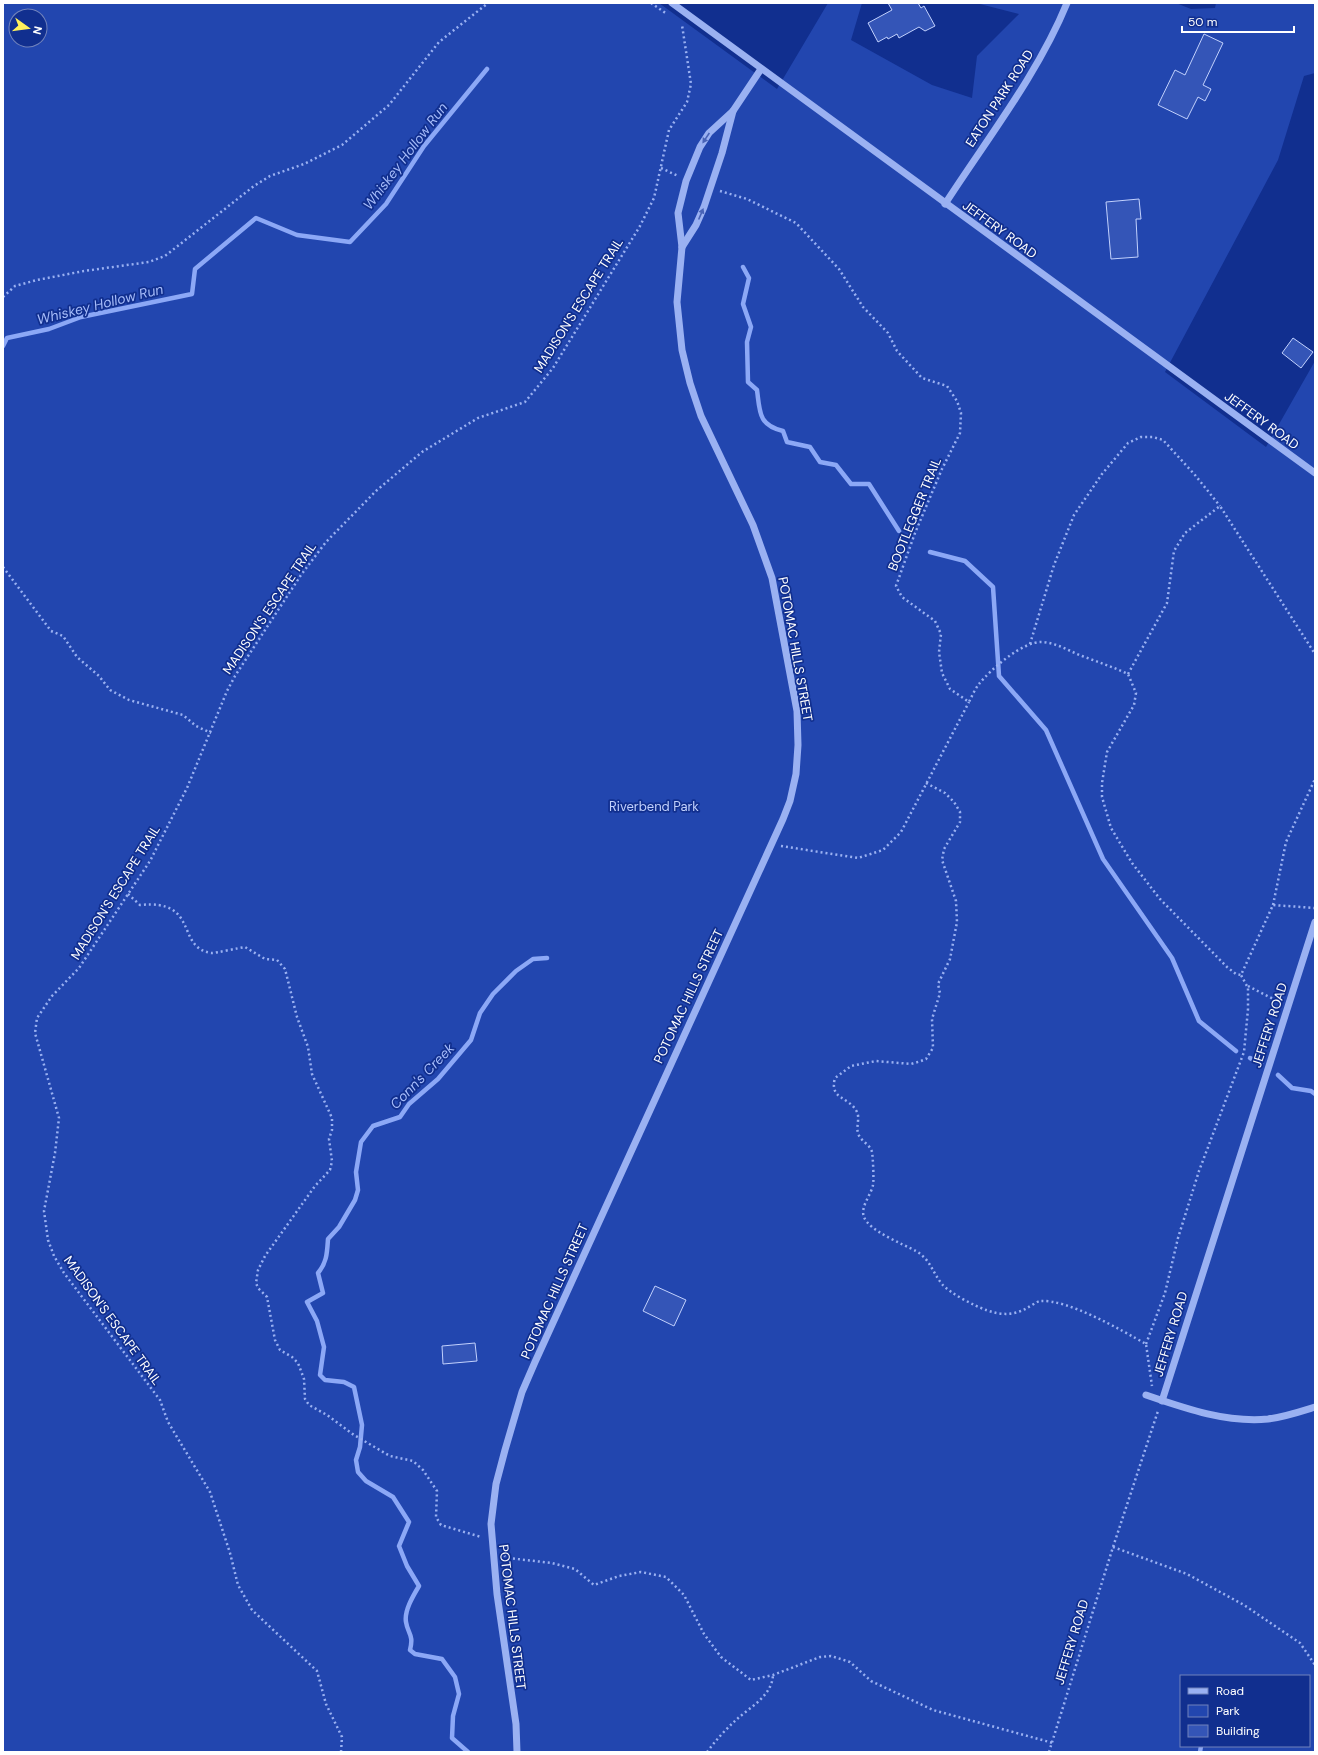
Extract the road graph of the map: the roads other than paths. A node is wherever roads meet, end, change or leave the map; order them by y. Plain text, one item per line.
1 (672, 3) edge
2 (1067, 3) edge
3 (761, 69) junction
4 (733, 111) junction
5 (945, 204) junction
6 (682, 247) junction
7 (1315, 473) edge
8 (1315, 922) edge
9 (1146, 1396) dead end
10 (1159, 1400) junction
11 (1315, 1407) edge
12 (517, 1752) edge

1 - 3 street, JEFFERY ROAD
2 - 5 street, EATON PARK ROAD
3 - 4 street, POTOMAC HILLS STREET
3 - 5 street, JEFFERY ROAD
6 -> 4 street, POTOMAC HILLS STREET
4 -> 6 street, POTOMAC HILLS STREET
5 - 7 street, JEFFERY ROAD
6 - 12 street, POTOMAC HILLS STREET
8 - 10 street, JEFFERY ROAD
9 - 10 street
10 - 11 street

